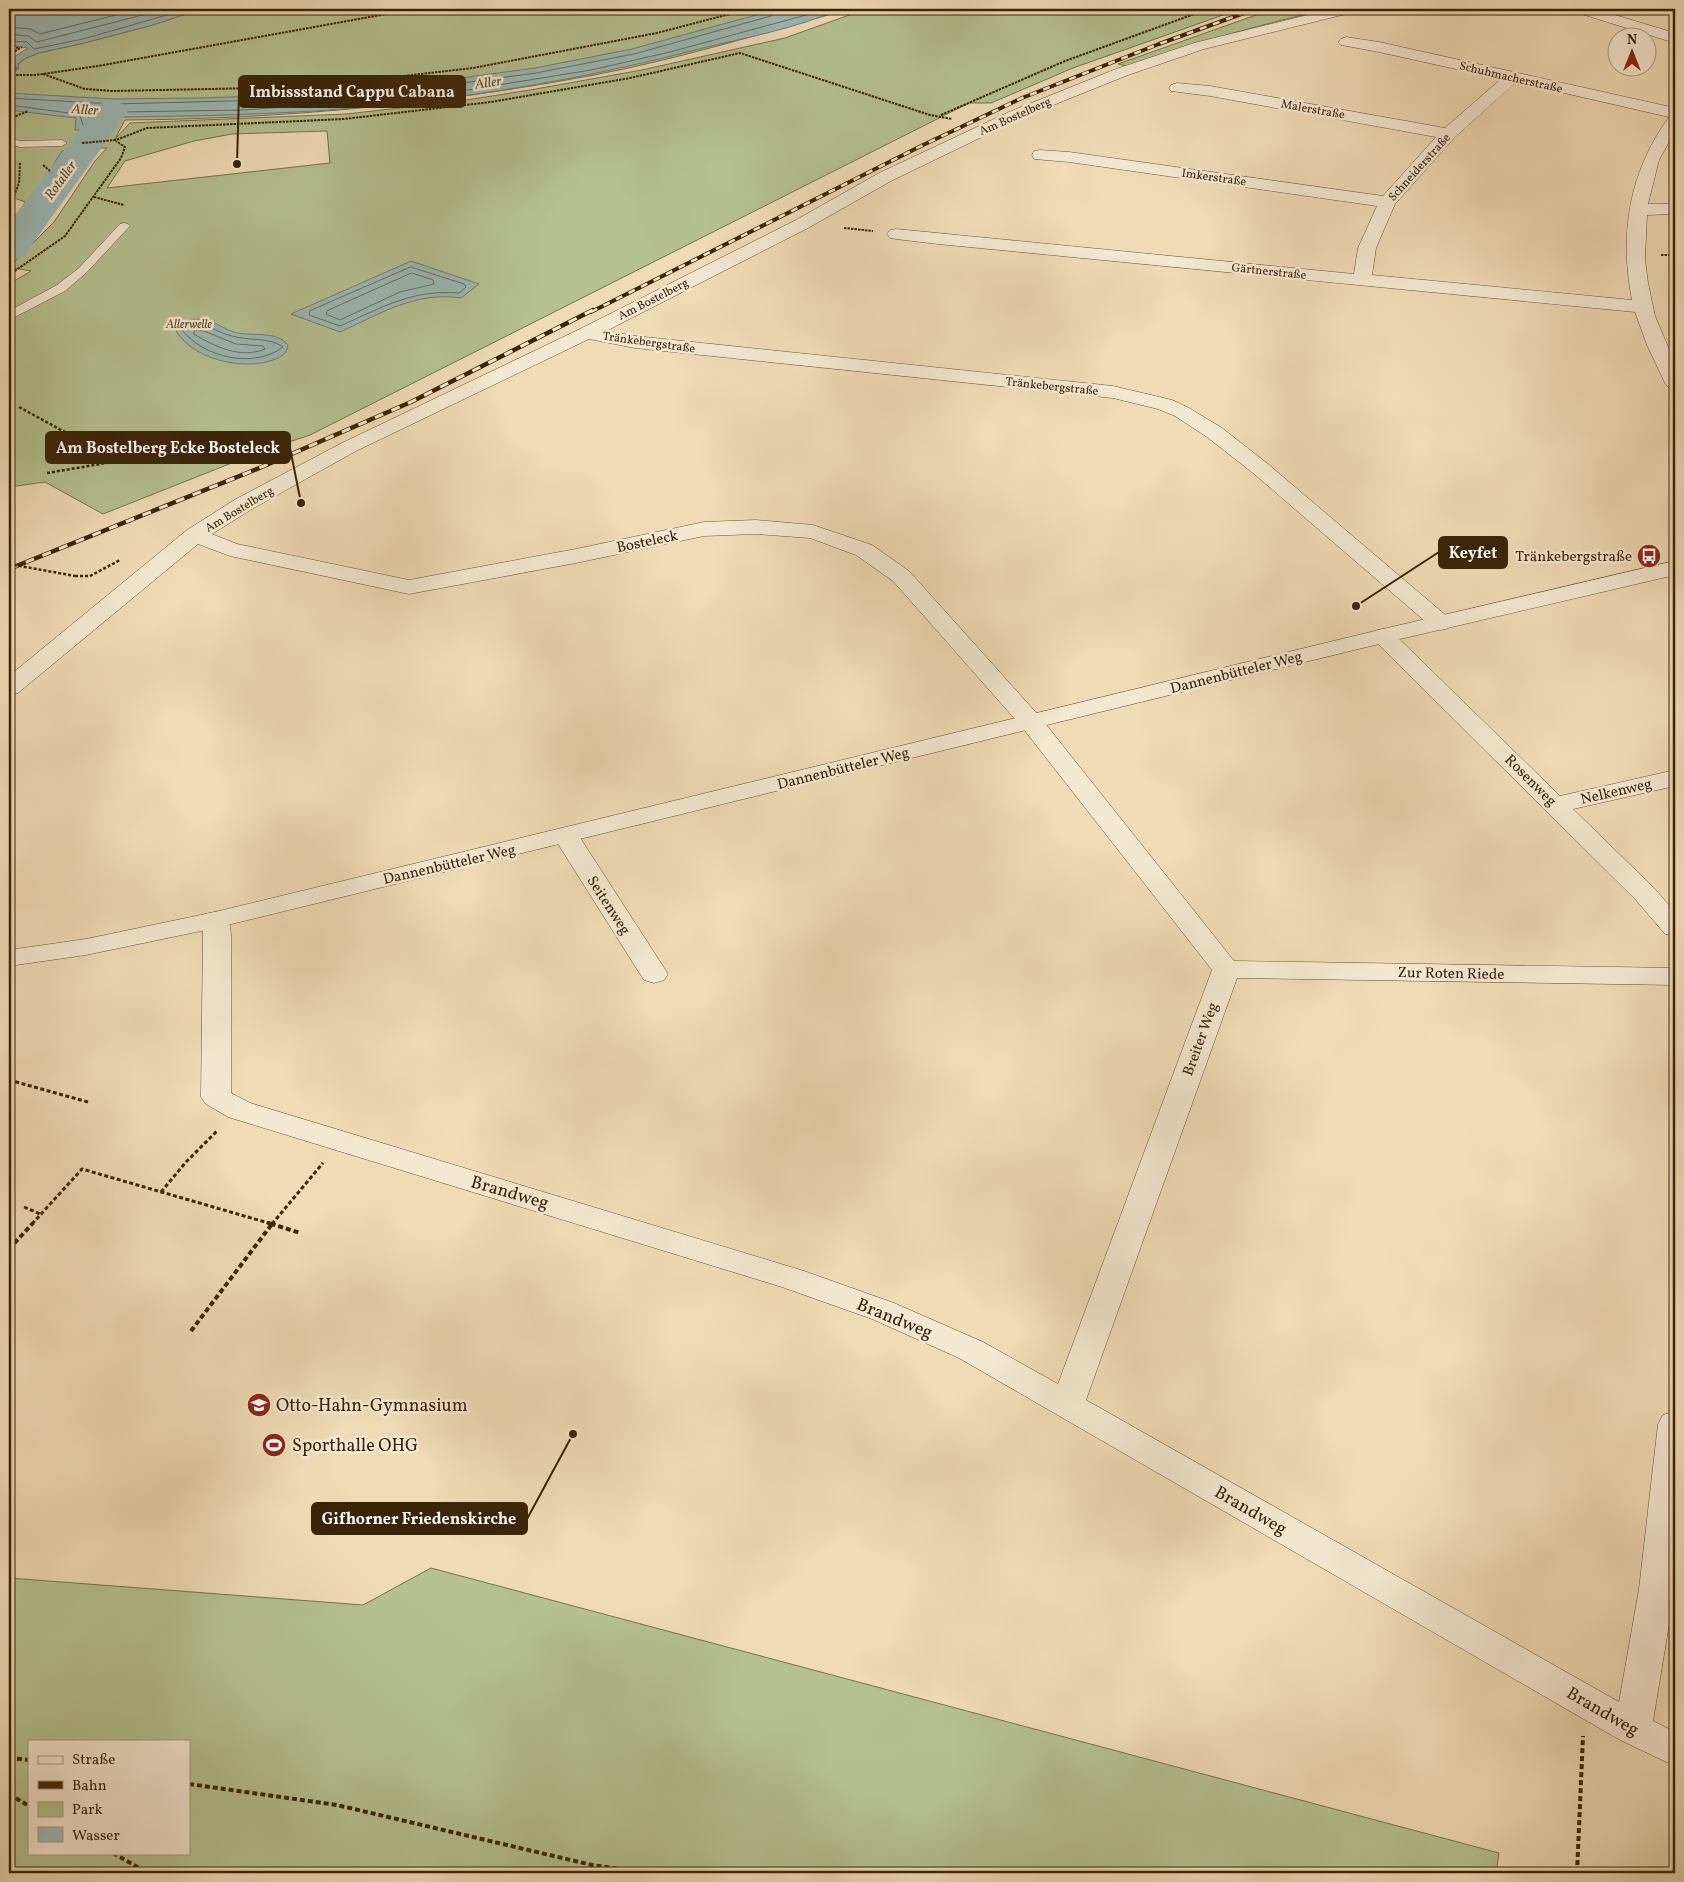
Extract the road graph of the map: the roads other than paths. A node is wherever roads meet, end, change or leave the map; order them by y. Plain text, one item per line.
1 (1349, 9) edge
2 (1580, 9) edge
3 (1675, 38) edge
4 (1346, 42) dead end
5 (1514, 77) junction
6 (1177, 88) dead end
7 (1675, 113) edge
8 (1675, 120) edge
9 (1448, 134) junction
10 (9, 141) edge
11 (62, 144) dead end
12 (1040, 155) dead end
13 (1387, 202) junction
14 (1675, 209) edge
15 (1640, 210) junction
16 (124, 226) dead end
17 (896, 234) road end
18 (1362, 280) junction
19 (1643, 307) junction
20 (9, 316) edge
21 (587, 333) junction
22 (1675, 383) edge
23 (195, 535) junction
24 (1675, 568) edge
25 (1441, 623) junction
26 (1383, 636) junction
27 (9, 688) edge
28 (1031, 722) junction
29 (1675, 778) edge
30 (1556, 805) junction
31 (566, 836) junction
32 (214, 920) junction
33 (1675, 928) edge
34 (9, 958) edge
35 (1226, 969) junction
36 (654, 974) dead end
37 (1675, 976) edge
38 (1067, 1405) junction
39 (1674, 1437) edge
40 (1666, 1591) edge
41 (1633, 1729) junction
42 (1675, 1750) edge

1 - 21 street, Am Bostelberg
2 - 3 street
4 - 5 street, Schuhmacherstraße
5 - 7 street, Schuhmacherstraße
5 - 9 street, Schneiderstraße
6 - 9 street, Malerstraße
8 - 15 street
9 - 13 street, Schneiderstraße
10 - 11 lane
12 - 13 street, Imkerstraße
13 - 18 street, Schneiderstraße
14 - 15 street
15 - 19 street
16 - 20 lane
17 - 18 street, Gärtnerstraße
18 - 19 street, Gärtnerstraße
19 - 22 street
21 - 23 street, Am Bostelberg
21 - 25 street, Tränkebergstraße
23 - 27 street, Am Bostelberg
23 - 28 street, Bosteleck
24 - 25 street, Dannenbütteler Weg
25 - 26 street, Dannenbütteler Weg
26 - 28 street, Dannenbütteler Weg
26 - 30 street, Rosenweg
28 - 31 street, Dannenbütteler Weg
28 - 35 street
29 - 30 street, Nelkenweg
30 - 33 street, Rosenweg
31 - 32 street, Dannenbütteler Weg
31 - 36 street, Seitenweg
32 - 34 street, Dannenbütteler Weg
32 - 38 street, Brandweg
35 - 37 street, Zur Roten Riede
35 - 38 street, Breiter Weg
38 - 41 street, Brandweg
39 - 40 street
40 - 41 street
41 - 42 street, Brandweg

